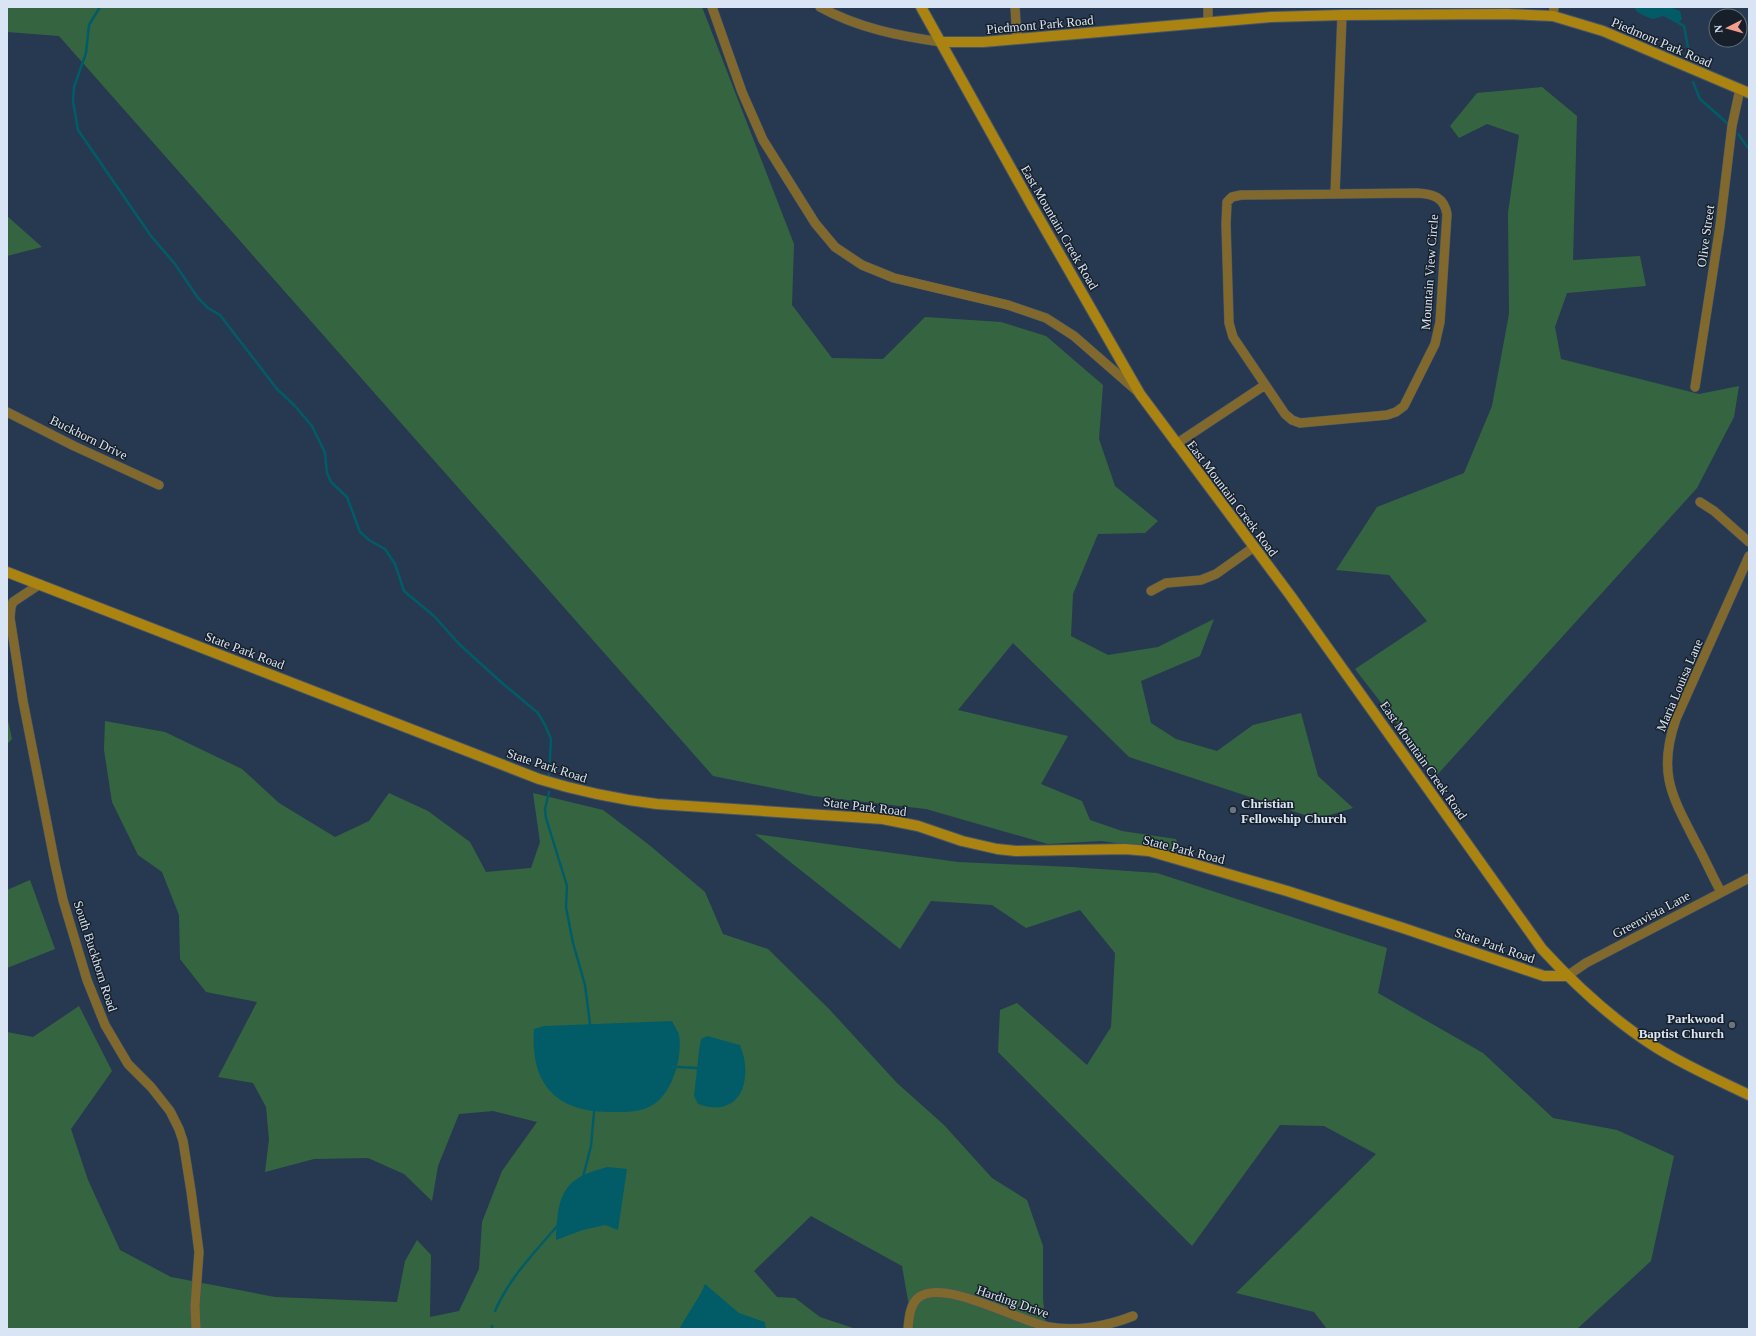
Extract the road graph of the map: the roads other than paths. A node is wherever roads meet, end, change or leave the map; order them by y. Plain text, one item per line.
1 (712, 7) edge
2 (820, 7) edge
3 (922, 7) edge
4 (1015, 7) edge
5 (1208, 7) edge
6 (1554, 12) edge
7 (1342, 15) junction
8 (1208, 22) junction
9 (1017, 39) junction
10 (941, 42) junction
11 (1744, 91) edge
12 (1335, 194) junction
13 (1265, 385) junction
14 (1695, 387) dead end
15 (1140, 394) junction
16 (7, 412) edge
17 (1176, 444) junction
18 (159, 485) dead end
19 (1700, 502) dead end
20 (1749, 542) edge
21 (1254, 547) junction
22 (1749, 556) edge
23 (7, 572) edge
24 (40, 584) junction
25 (1151, 591) dead end
26 (1749, 878) edge
27 (1721, 892) junction
28 (1567, 976) junction
29 (1749, 1095) edge
30 (1133, 1316) dead end
31 (196, 1329) edge
32 (908, 1329) edge

1 - 15 street
2 - 10 street
3 - 10 street, East Mountain Creek Road
4 - 9 street
5 - 8 street
6 - 7 street, Piedmont Park Road
6 - 11 street, Piedmont Park Road
7 - 8 street, Piedmont Park Road
7 - 12 street
8 - 9 street, Piedmont Park Road
9 - 10 street, Piedmont Park Road
10 - 15 street, East Mountain Creek Road
11 - 14 street, Olive Street
12 - 13 street, Mountain View Circle
12 - 13 street, Mountain View Circle
13 - 17 street
15 - 17 street, East Mountain Creek Road
16 - 18 street, Buckhorn Drive
17 - 21 street, East Mountain Creek Road
19 - 20 street
21 - 25 street
21 - 28 street, East Mountain Creek Road
22 - 27 street, Maria Louisa Lane
23 - 24 street, State Park Road
24 - 28 street, State Park Road
24 - 31 street, South Buckhorn Road
26 - 27 street, Greenvista Lane
27 - 28 street, Greenvista Lane
28 - 29 street
30 - 32 street, Harding Drive

